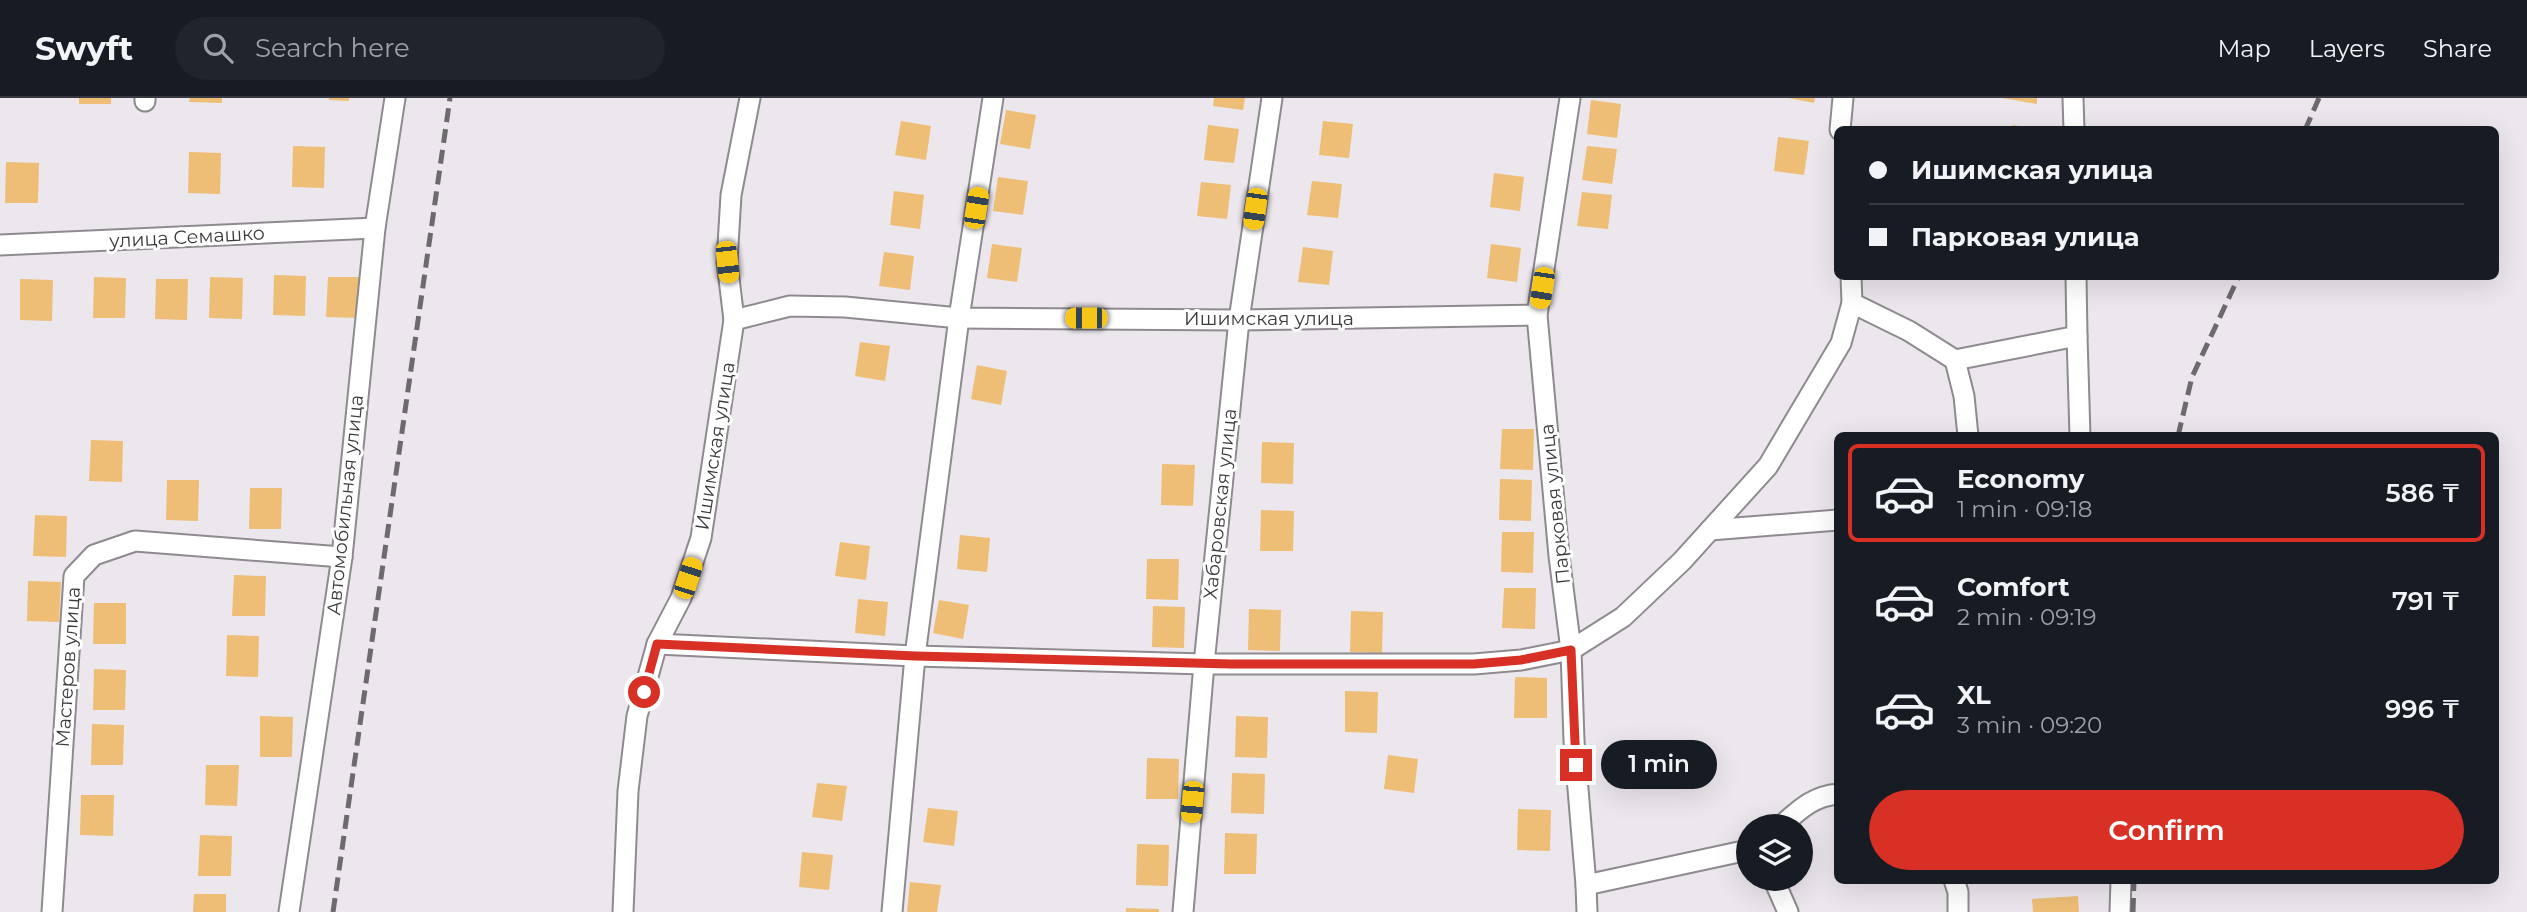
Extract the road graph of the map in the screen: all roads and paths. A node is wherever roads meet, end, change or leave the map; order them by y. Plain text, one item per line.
1 (395, 98) edge
2 (750, 98) edge
3 (993, 98) edge
4 (1272, 98) edge
5 (1570, 98) edge
6 (1843, 98) edge
7 (2073, 98) edge
8 (1840, 126) edge
9 (2074, 126) edge
10 (374, 228) junction
11 (0, 245) edge
12 (1851, 280) edge
13 (2076, 280) edge
14 (1852, 303) junction
15 (1537, 315) junction
16 (959, 318) junction
17 (734, 320) junction
18 (1239, 320) junction
19 (2077, 336) junction
20 (1955, 360) junction
21 (1968, 432) edge
22 (2080, 432) edge
23 (1834, 520) edge
24 (1710, 530) junction
25 (342, 557) junction
26 (657, 644) junction
27 (1571, 650) junction
28 (915, 656) junction
29 (1203, 663) junction
30 (1834, 794) edge
31 (1794, 814) edge
32 (1736, 853) edge
33 (1586, 884) junction
34 (1955, 884) edge
35 (2122, 884) edge
36 (1779, 891) edge
37 (52, 912) edge
38 (289, 912) edge
39 (623, 912) edge
40 (892, 912) edge
41 (1183, 912) edge
42 (1587, 912) edge
43 (1788, 912) edge
44 (1958, 912) edge
45 (2120, 912) edge

1 - 10 street, Автомобильная улица
2 - 17 street
3 - 16 street
4 - 18 street, Хабаровская улица
5 - 15 street, Парковая улица
6 - 8 street
7 - 9 street
10 - 11 street, улица Семашко
10 - 25 street, Автомобильная улица
12 - 14 street
13 - 19 street
14 - 20 street
14 - 24 street
15 - 18 street, Ишимская улица
15 - 27 street, Парковая улица
16 - 17 street, Ишимская улица
16 - 18 street, Ишимская улица
16 - 28 street
17 - 26 street, Ишимская улица
18 - 29 street, Хабаровская улица
19 - 20 street
19 - 22 street
20 - 21 street
23 - 24 street
24 - 27 street
25 - 37 street, Мастеров улица
25 - 38 street, Автомобильная улица
26 - 28 street
26 - 39 street, Ишимская улица
27 - 29 street
27 - 33 street, Парковая улица
28 - 29 street
28 - 40 street
29 - 41 street, Хабаровская улица
30 - 31 street
32 - 33 street
33 - 42 street, Парковая улица
34 - 44 street
35 - 45 street
36 - 43 street

